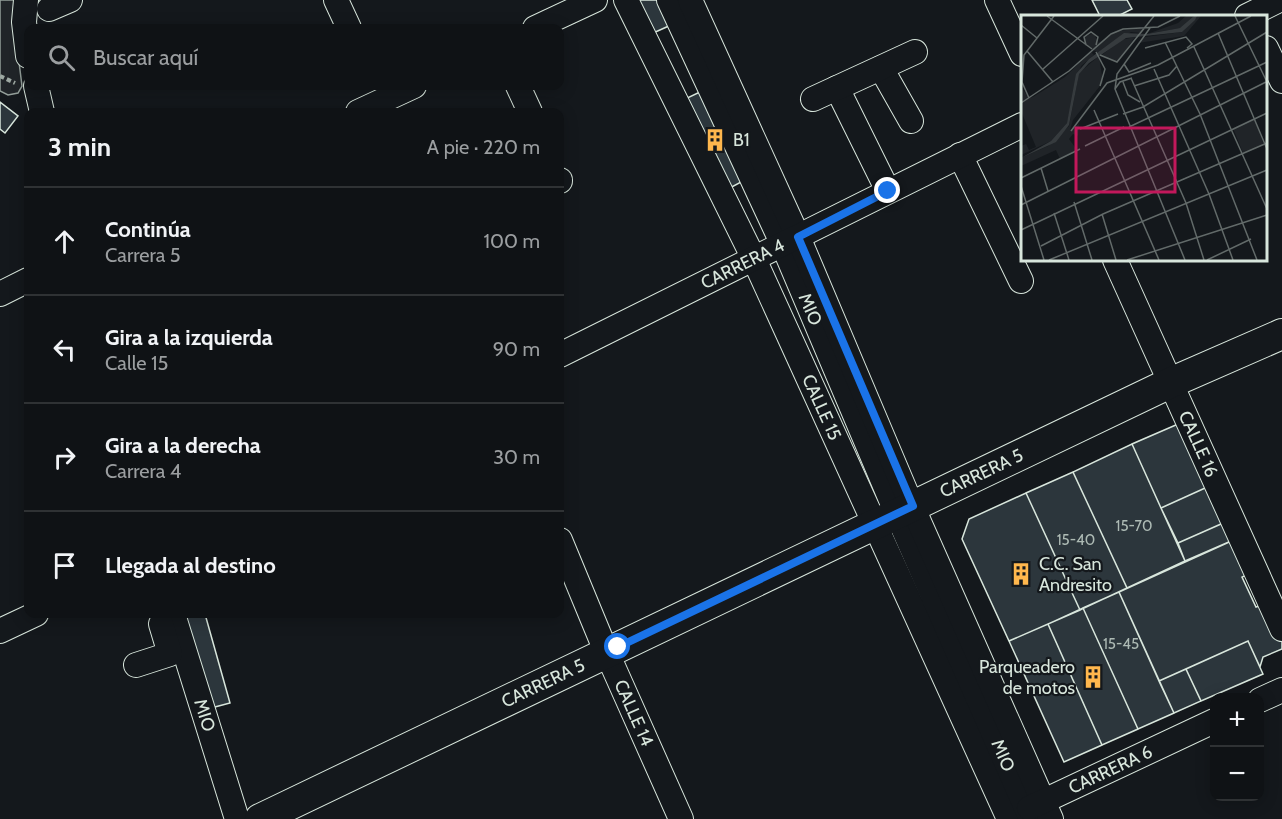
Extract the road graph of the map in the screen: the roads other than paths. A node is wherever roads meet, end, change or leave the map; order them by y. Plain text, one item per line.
1 (26, 0) edge
2 (336, 0) edge
3 (595, 0) edge
4 (626, 0) edge
5 (669, 0) edge
6 (690, 0) edge
7 (997, 0) edge
8 (1279, 0) edge
9 (1252, 15) edge
10 (24, 24) edge
11 (347, 24) edge
12 (544, 24) edge
13 (1021, 50) edge
14 (1267, 50) edge
15 (915, 52) dead end
16 (882, 68) junction
17 (1282, 81) edge
18 (837, 88) junction
19 (37, 90) edge
20 (404, 90) edge
21 (520, 90) edge
22 (813, 99) dead end
23 (379, 100) edge
24 (41, 108) edge
25 (365, 108) edge
26 (528, 108) edge
27 (910, 121) dead end
28 (1021, 126) edge
29 (960, 155) junction
30 (888, 191) junction
31 (790, 241) junction
32 (754, 259) junction
33 (1115, 261) edge
34 (1021, 281) dead end
35 (24, 282) edge
36 (0, 294) edge
37 (1282, 334) edge
38 (564, 353) edge
39 (1170, 383) junction
40 (895, 515) junction
41 (564, 550) edge
42 (28, 618) edge
43 (159, 618) edge
44 (174, 618) edge
45 (1282, 629) edge
46 (0, 631) edge
47 (607, 653) junction
48 (136, 665) dead end
49 (1282, 690) edge
50 (1264, 698) edge
51 (1210, 723) edge
52 (1025, 815) edge
53 (237, 819) edge
54 (260, 819) edge
55 (681, 819) edge

1 - 10 street
2 - 11 street
3 - 12 street
4 - 32 street, CALLE 15
5 - 31 street, MIO
6 - 31 street
7 - 13 street
8 - 9 street
14 - 17 street
15 - 16 street
16 - 18 street
16 - 27 street
18 - 22 street
18 - 30 street
19 - 24 street
20 - 23 street
21 - 26 street
23 - 25 street
28 - 29 street, CARRERA 4
29 - 30 street, CARRERA 4
29 - 34 street
30 - 31 street, CARRERA 4
31 - 32 street, CARRERA 4
31 - 40 street, MIO
32 - 38 street, CARRERA 4
32 - 40 street, CALLE 15
33 - 39 street, CALLE 16
35 - 36 street
37 - 39 main road, CARRERA 5
39 - 40 main road, CARRERA 5
39 - 45 street, CALLE 16
40 - 47 main road, CARRERA 5
40 - 52 street, CALLE 15
40 - 52 street, CALLE 15
41 - 47 street, CALLE 14
42 - 46 street
43 - 48 street
44 - 53 street, MIO
47 - 54 main road, CARRERA 5
47 - 55 street, CALLE 14
49 - 50 street
51 - 52 street, CARRERA 6

